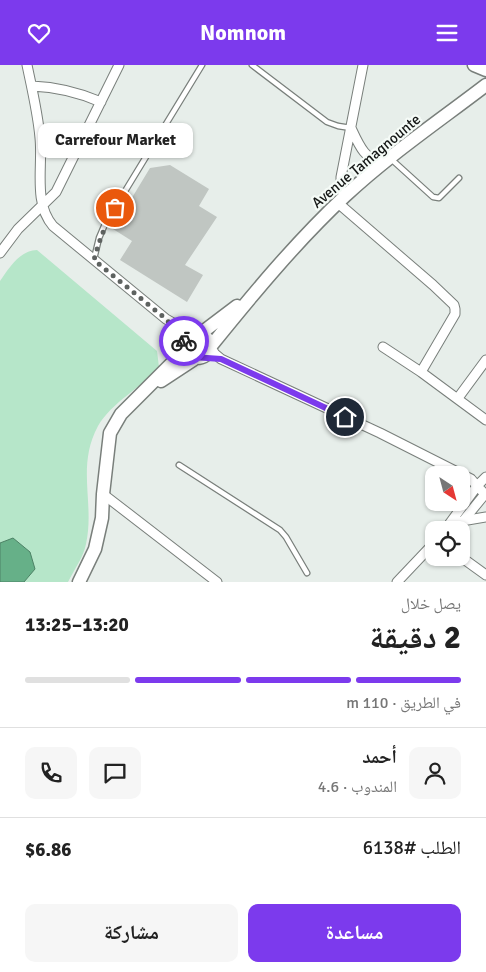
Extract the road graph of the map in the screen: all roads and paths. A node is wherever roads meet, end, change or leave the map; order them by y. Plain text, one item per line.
1 (27, 65) edge
2 (120, 65) edge
3 (202, 65) edge
4 (252, 65) edge
5 (363, 65) edge
6 (474, 65) edge
7 (486, 70) edge
8 (486, 85) edge
9 (32, 86) junction
10 (101, 102) junction
11 (351, 128) junction
12 (387, 161) junction
13 (459, 178) dead end
14 (342, 199) junction
15 (42, 204) junction
16 (0, 253) edge
17 (94, 260) junction
18 (254, 292) junction
19 (192, 340) junction
20 (383, 347) dead end
21 (206, 352) junction
22 (486, 360) edge
23 (421, 372) junction
24 (144, 391) junction
25 (458, 398) junction
26 (486, 420) edge
27 (178, 465) dead end
28 (486, 477) edge
29 (478, 486) junction
30 (102, 494) junction
31 (486, 495) edge
32 (486, 517) edge
33 (451, 521) edge
34 (463, 521) joint
35 (425, 552) edge
36 (470, 563) edge
37 (307, 573) dead end
38 (486, 575) edge
39 (78, 582) edge
40 (217, 582) edge
41 (397, 582) edge

1 - 9 street
2 - 10 street
3 - 17 lane
4 - 11 lane
5 - 11 street
6 - 7 street
8 - 12 street, Avenue Tamagnounte
9 - 10 street
9 - 15 street
10 - 15 street
11 - 12 street
11 - 14 street
12 - 13 lane
12 - 14 street, Avenue Tamagnounte
14 - 18 street, Avenue Tamagnounte
14 - 23 street
15 - 16 street
15 - 17 street
17 - 19 street
18 - 19 street, Avenue Tamagnounte
18 - 21 street, Avenue Tamagnounte
19 - 21 street
19 - 21 street
19 - 24 street, Avenue Tamagnounte
20 - 23 street
21 - 24 street, Avenue Tamagnounte
21 - 29 street
22 - 25 street
23 - 25 street
24 - 30 street
25 - 26 street
27 - 37 lane
28 - 29 street
29 - 31 street
29 - 33 street
30 - 39 street
30 - 40 street
31 - 34 street
32 - 34 street
35 - 41 street
36 - 38 street

